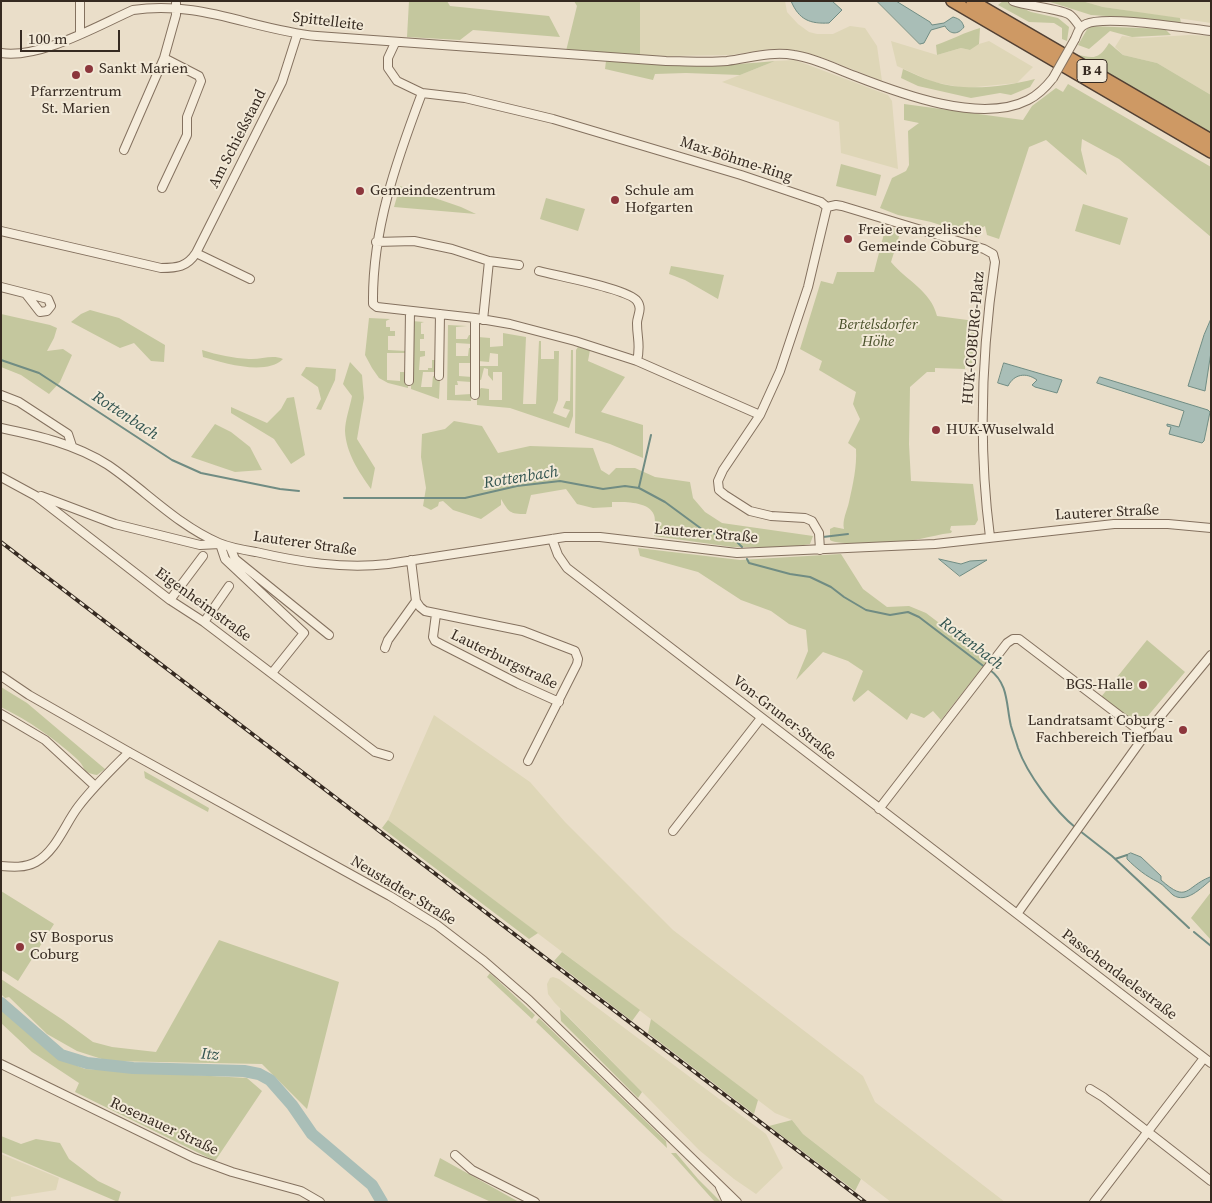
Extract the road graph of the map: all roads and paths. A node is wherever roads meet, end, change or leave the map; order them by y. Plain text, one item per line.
1 (80, 1) edge
2 (952, 1) edge
3 (972, 1) edge
4 (1013, 1) edge
5 (176, 3) junction
6 (1080, 27) junction
7 (1211, 31) edge
8 (80, 34) junction
9 (297, 35) junction
10 (395, 42) junction
11 (1, 53) edge
12 (164, 58) junction
13 (422, 93) junction
14 (1211, 140) edge
15 (124, 150) dead end
16 (1211, 152) edge
17 (162, 188) dead end
18 (827, 207) junction
19 (1, 231) edge
20 (376, 242) junction
21 (196, 253) junction
22 (489, 261) junction
23 (519, 265) dead end
24 (539, 271) dead end
25 (250, 279) dead end
26 (1, 288) edge
27 (26, 294) dead end
28 (410, 311) junction
29 (440, 314) junction
30 (479, 319) junction
31 (637, 361) junction
32 (439, 376) dead end
33 (410, 381) dead end
34 (1, 395) edge
35 (475, 395) dead end
36 (760, 415) junction
37 (1, 428) edge
38 (72, 446) junction
39 (1, 477) edge
40 (36, 496) junction
41 (1211, 528) edge
42 (990, 537) junction
43 (552, 539) junction
44 (220, 544) junction
45 (230, 547) junction
46 (820, 550) junction
47 (202, 556) dead end
48 (411, 560) junction
49 (229, 586) dead end
50 (170, 600) junction
51 (416, 601) junction
52 (436, 614) junction
53 (204, 622) junction
54 (329, 635) dead end
55 (385, 648) dead end
56 (1211, 654) edge
57 (272, 673) junction
58 (1, 676) edge
59 (559, 702) junction
60 (1, 714) edge
61 (761, 718) junction
62 (1145, 735) junction
63 (128, 752) junction
64 (389, 756) dead end
65 (528, 761) dead end
66 (95, 786) junction
67 (879, 809) junction
68 (673, 831) dead end
69 (1, 866) edge
70 (1014, 912) junction
71 (1204, 1058) junction
72 (1211, 1063) edge
73 (1, 1064) edge
74 (1090, 1089) dead end
75 (1147, 1132) junction
76 (455, 1155) dead end
77 (1211, 1180) edge
78 (718, 1182) junction
79 (320, 1202) edge
80 (535, 1202) edge
81 (726, 1202) edge
82 (737, 1202) edge
83 (1094, 1202) edge

1 - 8 street
2 - 16 highway, B 4
3 - 14 highway, B 4
4 - 6 street
5 - 8 street, Spittelleite
5 - 9 street, Spittelleite
5 - 12 street
6 - 7 street
6 - 10 street, Spittelleite, bridge
8 - 11 street, Spittelleite
9 - 10 street, Spittelleite
9 - 21 street, Am Schießstand
10 - 13 street, Max-Böhme-Ring
12 - 15 street
12 - 17 street
13 - 18 street, Max-Böhme-Ring
13 - 20 street
18 - 36 street
18 - 42 street, HUK-COBURG-Platz
19 - 21 street, Am Schießstand
20 - 22 street
20 - 28 street
21 - 25 street
22 - 23 street
22 - 30 street
24 - 31 street
26 - 27 street
28 - 29 street
28 - 33 street
29 - 30 street
29 - 32 street
30 - 31 street
30 - 35 street
31 - 36 street
34 - 38 street, Lauterer Straße
36 - 46 street
37 - 38 street, Lauterer Straße
38 - 44 street, Lauterer Straße
39 - 40 street, Eigenheimstraße
40 - 44 street
40 - 50 street, Eigenheimstraße
41 - 42 street, Lauterer Straße
42 - 46 street, Lauterer Straße
43 - 46 street, Lauterer Straße
43 - 48 street, Lauterer Straße
43 - 61 street, Von-Gruner-Straße
44 - 45 street, Lauterer Straße
44 - 57 street
45 - 48 street, Lauterer Straße
45 - 54 street, Lauterer Straße
47 - 50 street
48 - 51 street
49 - 53 street
50 - 53 street, Eigenheimstraße
51 - 52 street, Lauterburgstraße
51 - 55 street
52 - 59 street, Lauterburgstraße
52 - 59 street, Lauterburgstraße
53 - 57 street, Eigenheimstraße
56 - 62 street
57 - 64 street, Eigenheimstraße
58 - 63 street, Neustadter Straße
59 - 65 street, Lauterburgstraße
60 - 66 street
61 - 67 street, Von-Gruner-Straße
61 - 68 street
62 - 67 street
62 - 70 street
63 - 66 street
63 - 78 street, Neustadter Straße
66 - 69 street
67 - 70 street, Von-Gruner-Straße
70 - 71 street, Passchendaelestraße
71 - 72 street, Passchendaelestraße
71 - 75 street
73 - 79 street, Rosenauer Straße
74 - 75 street
75 - 77 street
75 - 83 street
76 - 80 street
78 - 81 street
78 - 82 street, Neustadter Straße

